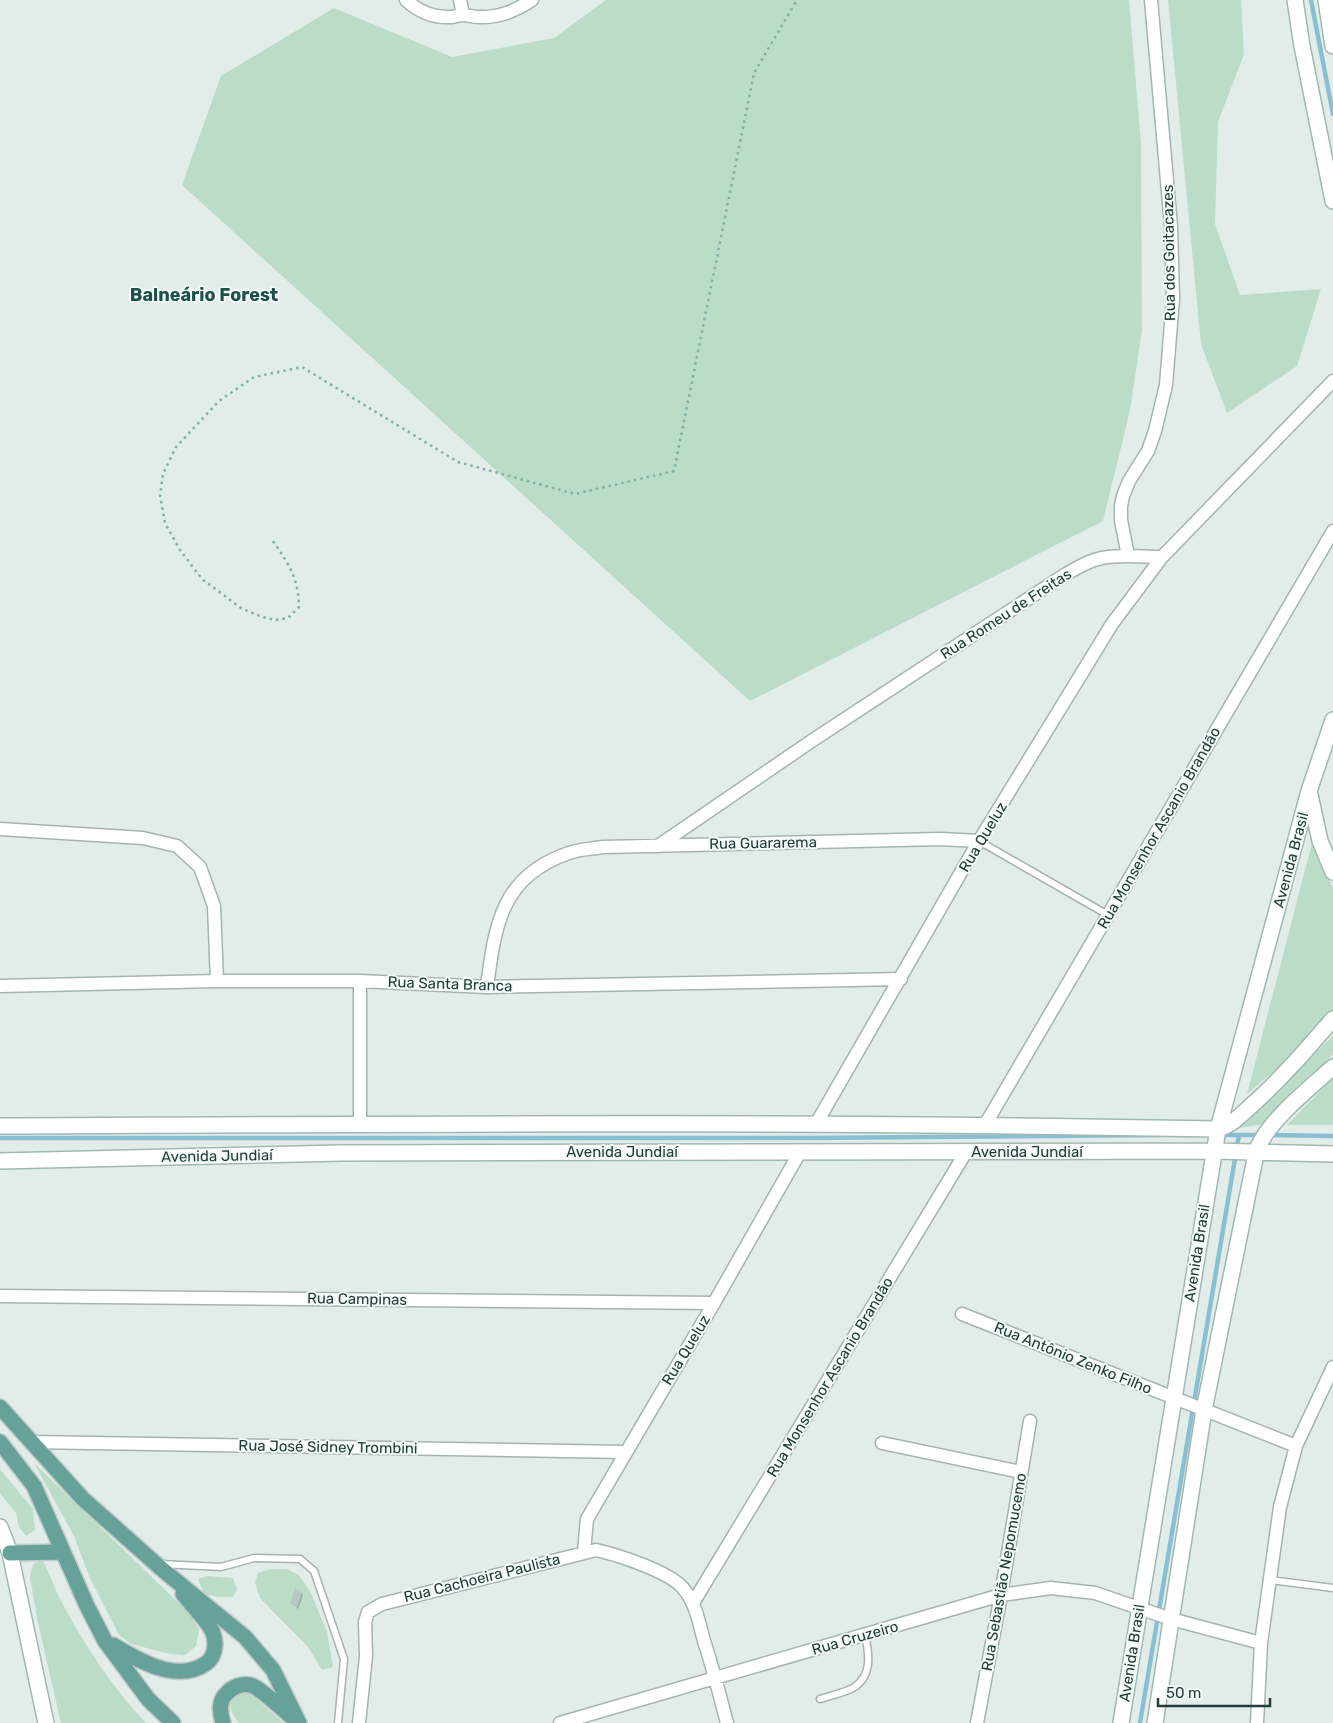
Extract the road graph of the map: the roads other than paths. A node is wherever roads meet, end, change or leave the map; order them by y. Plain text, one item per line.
1 (406, 0) edge
2 (460, 0) edge
3 (532, 0) edge
4 (1151, 0) edge
5 (1296, 0) edge
6 (1326, 0) edge
7 (463, 15) junction
8 (1333, 46) edge
9 (1333, 201) edge
10 (1333, 381) edge
11 (1333, 531) edge
12 (1128, 556) junction
13 (1162, 557) junction
14 (1333, 720) edge
15 (1309, 792) junction
16 (0, 829) edge
17 (979, 842) junction
18 (658, 846) junction
19 (1333, 872) edge
20 (1108, 915) junction
21 (901, 980) junction
22 (217, 981) junction
23 (360, 981) junction
24 (0, 986) edge
25 (487, 987) junction
26 (1333, 1019) edge
27 (1333, 1067) edge
28 (360, 1124) junction
29 (816, 1124) junction
30 (985, 1125) junction
31 (0, 1126) edge
32 (1217, 1142) junction
33 (800, 1152) junction
34 (966, 1152) junction
35 (1250, 1153) junction
36 (1333, 1154) edge
37 (0, 1161) edge
38 (0, 1296) edge
39 (714, 1303) junction
40 (962, 1314) dead end
41 (1333, 1367) edge
42 (1190, 1404) junction
43 (0, 1406) edge
44 (1030, 1421) dead end
45 (0, 1442) edge
46 (31, 1442) junction
47 (882, 1443) dead end
48 (1296, 1446) junction
49 (625, 1452) junction
50 (1021, 1472) junction
51 (0, 1529) edge
52 (62, 1552) junction
53 (584, 1552) junction
54 (10, 1553) junction
55 (160, 1568) junction
56 (1270, 1580) junction
57 (1333, 1588) edge
58 (1001, 1595) junction
59 (693, 1603) junction
60 (1157, 1614) junction
61 (865, 1635) junction
62 (105, 1641) junction
63 (1261, 1643) junction
64 (716, 1678) junction
65 (820, 1699) dead end
66 (46, 1723) edge
67 (174, 1723) edge
68 (223, 1723) edge
69 (299, 1723) edge
70 (338, 1723) edge
71 (359, 1723) edge
72 (560, 1723) edge
73 (726, 1723) edge
74 (977, 1723) edge
75 (1121, 1723) edge
76 (1154, 1723) edge
77 (1257, 1723) edge

1 - 7 street
2 - 7 street
3 - 7 street
4 - 12 street, Rua dos Goitacazes
5 - 9 main road
6 - 8 main road
10 - 13 street
11 - 20 street, Rua Monsenhor Ascanio Brandão
12 - 13 street, Rua Romeu de Freitas
12 - 18 street, Rua Romeu de Freitas
13 - 17 street, Rua Queluz
14 - 15 main road, Avenida Brasil
15 - 19 main road
15 - 32 main road, Avenida Brasil
16 - 22 street
17 - 18 street, Rua Guararema
17 - 20 lane, Rua Guararema
17 - 21 street, Rua Queluz
18 - 25 street, Rua Guararema
20 - 30 street, Rua Monsenhor Ascanio Brandão
21 - 25 street, Rua Santa Branca
21 - 29 street, Rua Queluz
22 - 23 street, Rua Santa Branca
22 - 24 street, Rua Santa Branca
23 - 25 street, Rua Santa Branca
23 - 28 street
26 - 32 main road
27 - 35 main road, Avenida Brasil
28 - 29 main road, Avenida Jundiaí
28 - 31 main road, Avenida Jundiaí
29 - 30 main road, Avenida Jundiaí
30 - 32 main road, Avenida Jundiaí
32 - 34 main road, Avenida Jundiaí
32 - 35 main road, Avenida Jundiaí
32 - 42 main road, Avenida Brasil
33 - 34 main road, Avenida Jundiaí
33 - 37 main road, Avenida Jundiaí
33 - 39 street, Rua Queluz
34 - 59 street, Rua Monsenhor Ascanio Brandão
35 - 36 main road, Avenida Jundiaí
35 - 42 main road, Avenida Brasil
38 - 39 street, Rua Campinas
39 - 49 street, Rua Queluz
40 - 42 street, Rua Antônio Zenko Filho
41 - 48 street
42 - 48 street, Rua Antônio Zenko Filho
42 - 60 main road, Avenida Brasil
42 - 60 main road, Avenida Brasil
43 - 46 main road
44 - 50 street, Rua Sebastião Nepomucemo
45 - 52 main road
46 - 49 street, Rua José Sidney Trombini
46 - 55 main road
47 - 50 street
48 - 56 street
49 - 53 street, Rua Queluz
50 - 58 street, Rua Sebastião Nepomucemo
51 - 54 main road
52 - 54 main road
52 - 62 main road
53 - 59 street, Rua Cachoeira Paulista
53 - 71 street, Rua Cachoeira Paulista
54 - 66 main road
55 - 62 main road
55 - 69 main road
55 - 70 lane
56 - 57 lane
56 - 63 street
58 - 60 street, Rua Cruzeiro
58 - 61 street, Rua Cruzeiro
58 - 74 street, Rua Sebastião Nepomucemo
59 - 64 street
60 - 63 street, Rua Cruzeiro
60 - 75 main road, Avenida Brasil
60 - 76 main road, Avenida Brasil
61 - 64 street, Rua Cruzeiro
61 - 65 lane
62 - 67 main road
63 - 77 street
64 - 72 street, Rua Cruzeiro
64 - 73 street
68 - 69 main road

